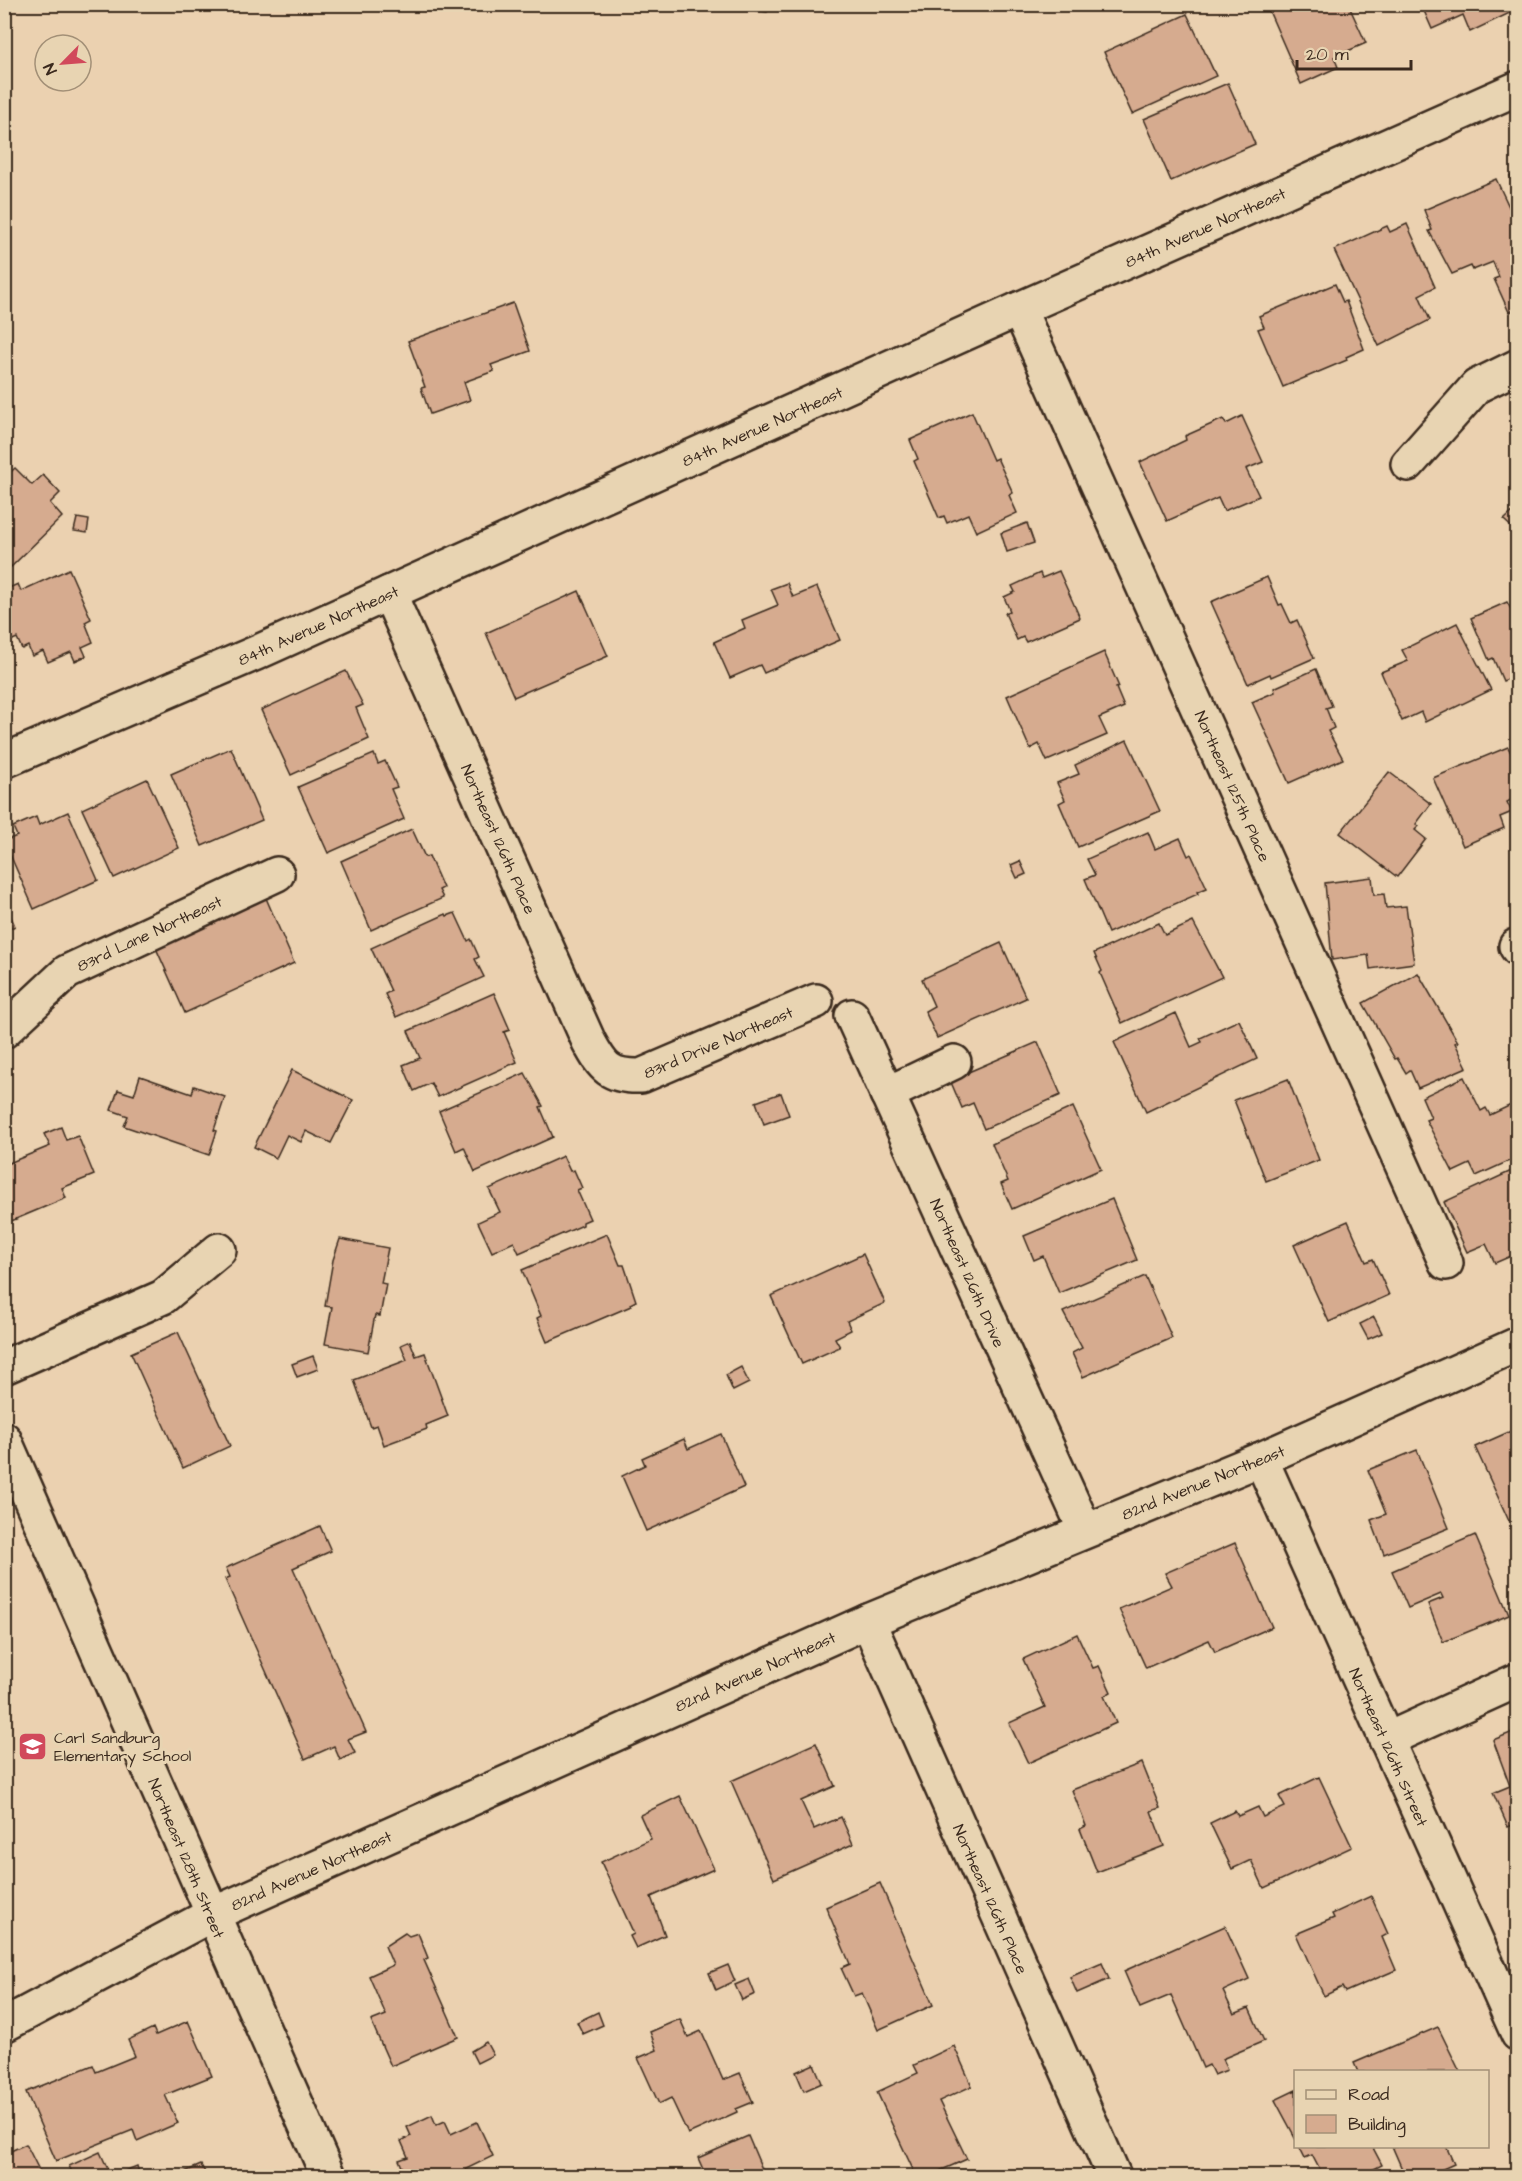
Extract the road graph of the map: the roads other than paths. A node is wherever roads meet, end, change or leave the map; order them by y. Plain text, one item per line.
1 (1518, 88) edge
2 (1019, 309) junction
3 (1518, 366) edge
4 (1408, 465) dead end
5 (389, 593) junction
6 (4, 761) edge
7 (277, 874) dead end
8 (816, 1000) dead end
9 (852, 1016) dead end
10 (4, 1031) edge
11 (954, 1062) dead end
12 (620, 1076) joint
13 (887, 1094) junction
14 (219, 1250) dead end
15 (1446, 1263) dead end
16 (1518, 1344) edge
17 (4, 1367) edge
18 (4, 1439) edge
19 (1261, 1459) junction
20 (1085, 1530) junction
21 (868, 1621) junction
22 (1518, 1680) edge
23 (1386, 1740) junction
24 (211, 1915) junction
25 (4, 2025) edge
26 (1518, 2034) edge
27 (328, 2176) edge
28 (1113, 2176) edge

1 - 2 street, 84th Avenue Northeast
2 - 5 street, 84th Avenue Northeast
2 - 15 street, Northeast 125th Place
3 - 4 street
5 - 6 street, 84th Avenue Northeast
5 - 12 street, Northeast 126th Place
7 - 10 street, 83rd Lane Northeast
8 - 12 street, 83rd Drive Northeast
9 - 13 street, Northeast 126th Drive
11 - 13 street
13 - 20 street, Northeast 126th Drive
14 - 17 street
16 - 19 street, 82nd Avenue Northeast
18 - 24 street, Northeast 128th Street
19 - 20 street, 82nd Avenue Northeast
19 - 23 street, Northeast 126th Street
20 - 21 street, 82nd Avenue Northeast
21 - 24 street, 82nd Avenue Northeast
21 - 28 street, Northeast 126th Place
22 - 23 street
23 - 26 street, Northeast 126th Street
24 - 25 street, 82nd Avenue Northeast
24 - 27 street, Northeast 128th Street

